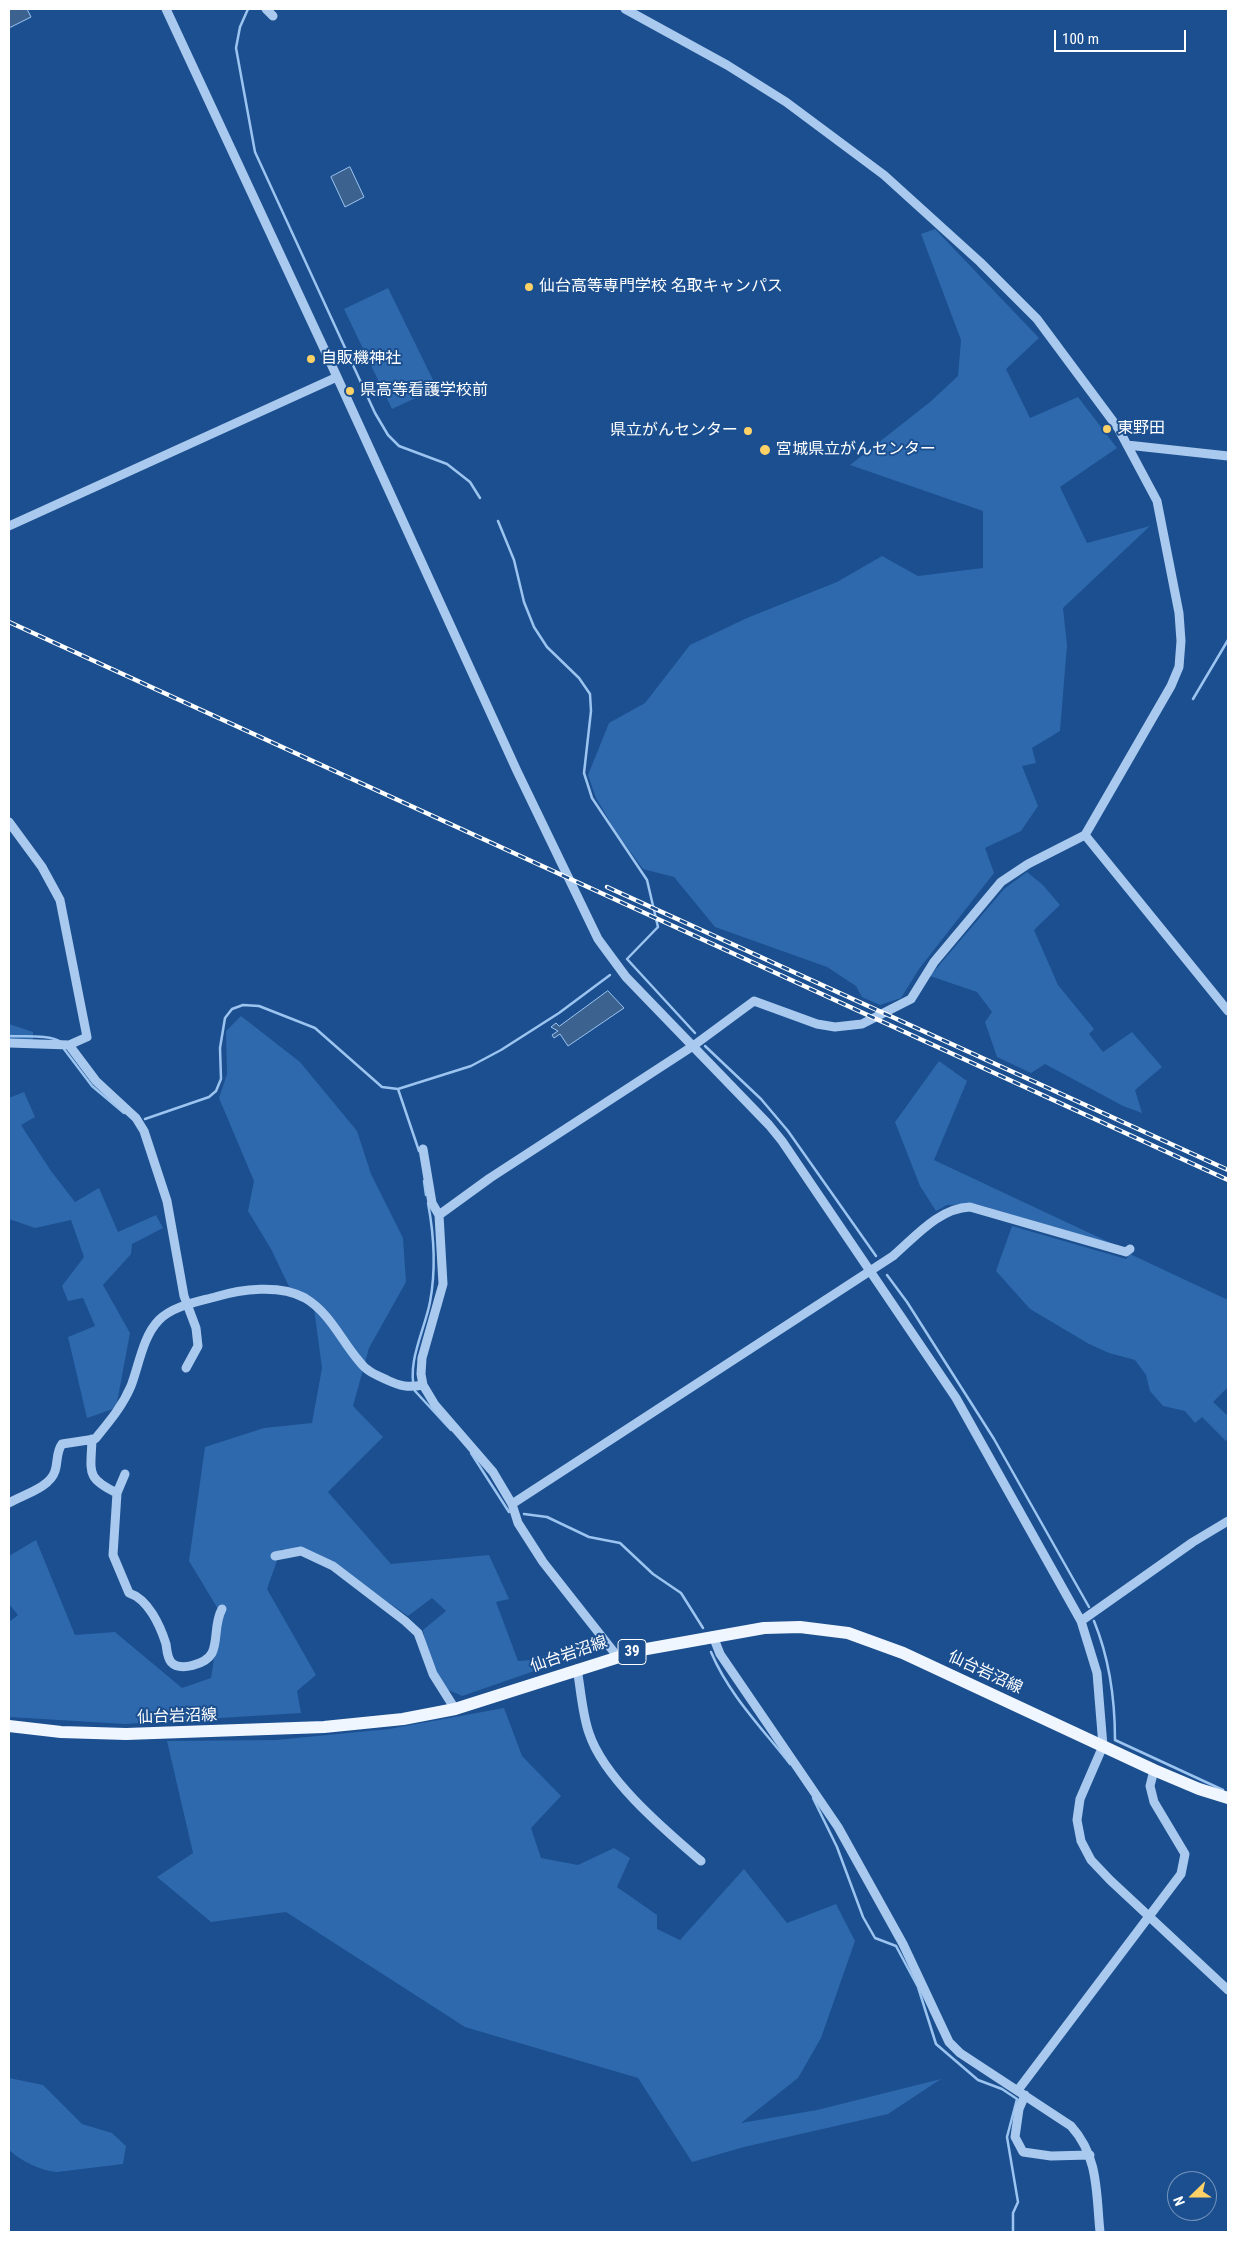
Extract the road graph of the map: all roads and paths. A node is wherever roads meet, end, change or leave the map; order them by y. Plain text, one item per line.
1 (166, 9) edge
2 (266, 9) edge
3 (625, 9) edge
4 (273, 16) dead end
5 (337, 377) junction
6 (1126, 445) junction
7 (1228, 456) edge
8 (9, 526) edge
9 (9, 822) edge
10 (1085, 835) junction
11 (1228, 1011) edge
12 (9, 1044) edge
13 (69, 1045) junction
14 (693, 1046) junction
15 (423, 1149) dead end
16 (439, 1215) junction
17 (1130, 1249) dead end
18 (871, 1270) junction
19 (187, 1304) junction
20 (186, 1368) dead end
21 (416, 1387) junction
22 (92, 1439) junction
23 (125, 1474) dead end
24 (117, 1493) junction
25 (9, 1503) edge
26 (512, 1504) junction
27 (1228, 1521) edge
28 (274, 1556) dead end
29 (222, 1609) dead end
30 (1081, 1621) junction
31 (713, 1636) junction
32 (617, 1656) junction
33 (577, 1669) junction
34 (455, 1709) junction
35 (9, 1726) edge
36 (1103, 1746) junction
37 (1154, 1770) junction
38 (1228, 1798) edge
39 (701, 1861) dead end
40 (1148, 1917) junction
41 (1228, 1990) edge
42 (1022, 2092) junction
43 (1090, 2155) junction
44 (1100, 2232) edge

1 - 5 street
2 - 4 street
3 - 6 street
5 - 8 street
5 - 14 street
6 - 7 street
6 - 10 street
9 - 13 street
10 - 11 street
10 - 14 street
12 - 13 street
13 - 19 street
14 - 16 street
14 - 18 street
15 - 16 street
16 - 21 street
17 - 18 street
18 - 26 street
18 - 30 street
19 - 20 street
19 - 21 street
19 - 22 street
21 - 26 street
22 - 24 street
22 - 25 street
23 - 24 street
24 - 29 street
26 - 32 street
27 - 30 street
28 - 34 street
30 - 36 street
31 - 32 main road, 仙台岩沼線 / 39
31 - 36 main road, 仙台岩沼線 / 39
31 - 42 street
32 - 33 main road, 仙台岩沼線 / 39
33 - 34 main road, 仙台岩沼線 / 39
33 - 39 street
34 - 35 main road, 仙台岩沼線 / 39
36 - 37 main road, 仙台岩沼線 / 39
36 - 40 street
37 - 38 main road, 仙台岩沼線 / 39
37 - 40 street
40 - 41 street
40 - 42 street
42 - 43 street
42 - 43 street
43 - 44 street

